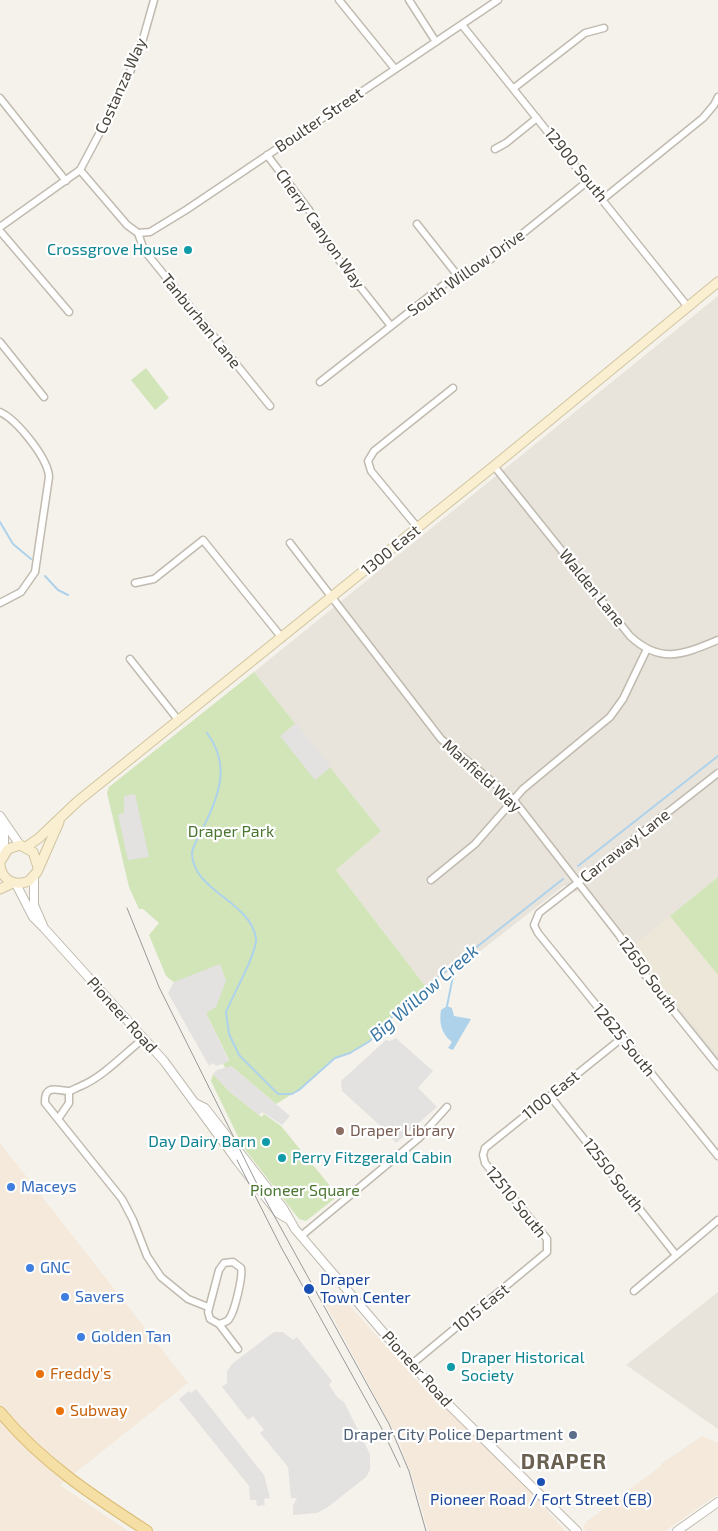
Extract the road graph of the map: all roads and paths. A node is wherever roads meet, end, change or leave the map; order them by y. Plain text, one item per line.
1 (154, 0) edge
2 (339, 0) edge
3 (409, 0) edge
4 (498, 0) edge
5 (462, 25) junction
6 (604, 28) dead end
7 (436, 42) junction
8 (395, 69) junction
9 (514, 88) junction
10 (718, 97) edge
11 (0, 98) edge
12 (537, 118) junction
13 (495, 149) dead end
14 (266, 155) junction
15 (80, 170) junction
16 (66, 180) junction
17 (588, 181) junction
18 (603, 199) junction
19 (417, 224) dead end
20 (0, 229) edge
21 (138, 233) junction
22 (458, 276) junction
23 (718, 282) edge
24 (688, 307) junction
25 (69, 312) dead end
26 (391, 326) junction
27 (0, 342) edge
28 (320, 382) dead end
29 (453, 388) dead end
30 (44, 397) dead end
31 (270, 406) dead end
32 (0, 412) edge
33 (494, 466) junction
34 (418, 528) junction
35 (290, 543) dead end
36 (135, 584) dead end
37 (332, 597) junction
38 (0, 603) edge
39 (282, 638) junction
40 (718, 640) edge
41 (647, 649) junction
42 (130, 659) dead end
43 (179, 721) junction
44 (718, 773) edge
45 (513, 799) junction
46 (62, 815) junction
47 (0, 816) edge
48 (0, 820) edge
49 (23, 846) junction
50 (4, 852) junction
51 (0, 864) edge
52 (38, 867) junction
53 (34, 877) junction
54 (431, 880) dead end
55 (579, 883) junction
56 (15, 884) junction
57 (0, 889) edge
58 (534, 922) joint
59 (44, 928) junction
60 (622, 1038) junction
61 (143, 1039) junction
62 (718, 1066) edge
63 (69, 1091) junction
64 (550, 1096) junction
65 (447, 1107) dead end
66 (58, 1119) junction
67 (483, 1155) joint
68 (718, 1156) edge
69 (718, 1220) edge
70 (301, 1236) junction
71 (548, 1249) joint
72 (676, 1255) junction
73 (634, 1291) dead end
74 (208, 1308) junction
75 (219, 1324) junction
76 (238, 1349) dead end
77 (412, 1364) junction
78 (0, 1412) edge
79 (718, 1502) edge
80 (147, 1531) edge
81 (577, 1531) edge
82 (677, 1531) edge

1 - 15 street, Costanza Way
2 - 8 street
3 - 7 street
4 - 5 street, Boulter Street
5 - 7 street, Boulter Street
5 - 9 street, 12900 South
6 - 9 street
7 - 8 street, Boulter Street
8 - 14 street, Boulter Street
9 - 12 street, 12900 South
10 - 18 street
11 - 16 street
12 - 13 street
12 - 17 street, 12900 South
14 - 21 street, Boulter Street
14 - 26 street, Cherry Canyon Way
15 - 16 street
15 - 21 street
16 - 20 street
17 - 18 street, 12900 South
17 - 22 street, South Willow Drive
18 - 24 street, 12900 South
19 - 22 street
20 - 25 street
21 - 31 street, Tanburhan Lane
22 - 26 street, South Willow Drive
23 - 24 main road, 1300 East
24 - 33 main road, 1300 East
26 - 28 street, South Willow Drive
27 - 30 street
29 - 34 street
32 - 38 street
33 - 34 main road, 1300 East
33 - 41 street, Walden Lane
34 - 37 main road, 1300 East
35 - 37 street, Manfield Way
36 - 39 street
37 - 39 main road, 1300 East
37 - 45 street, Manfield Way
39 - 43 main road, 1300 East
40 - 41 street, Walden Lane
41 - 45 street
42 - 43 street
43 - 46 main road, 1300 East
44 - 55 street, Carraway Lane
45 - 54 street
45 - 55 street, Manfield Way
46 - 49 main road, 1300 East
46 - 52 main road, 1300 East
47 - 49 street
48 - 50 street
49 - 50 main road
49 - 52 main road
50 - 51 main road
51 - 56 main road
52 - 53 main road
53 - 56 main road
53 - 59 street, Pioneer Road
55 - 58 street, Carraway Lane
55 - 62 street, 12650 South
56 - 57 main road
56 - 59 street, Pioneer Road
58 - 60 street, 12625 South
59 - 61 street, Pioneer Road
60 - 64 street, 1100 East
60 - 68 street, 12625 South
61 - 63 street
61 - 70 street, Pioneer Road
63 - 66 street
63 - 66 street
64 - 67 street, 1100 East
64 - 72 street, 12550 South
65 - 70 street
66 - 74 street
67 - 71 street, 12510 South
69 - 72 street
70 - 77 street, Pioneer Road
71 - 77 street, 1015 East
72 - 73 street
74 - 75 street
74 - 75 street
75 - 76 street
77 - 81 street, Pioneer Road
78 - 80 main road
79 - 82 street

